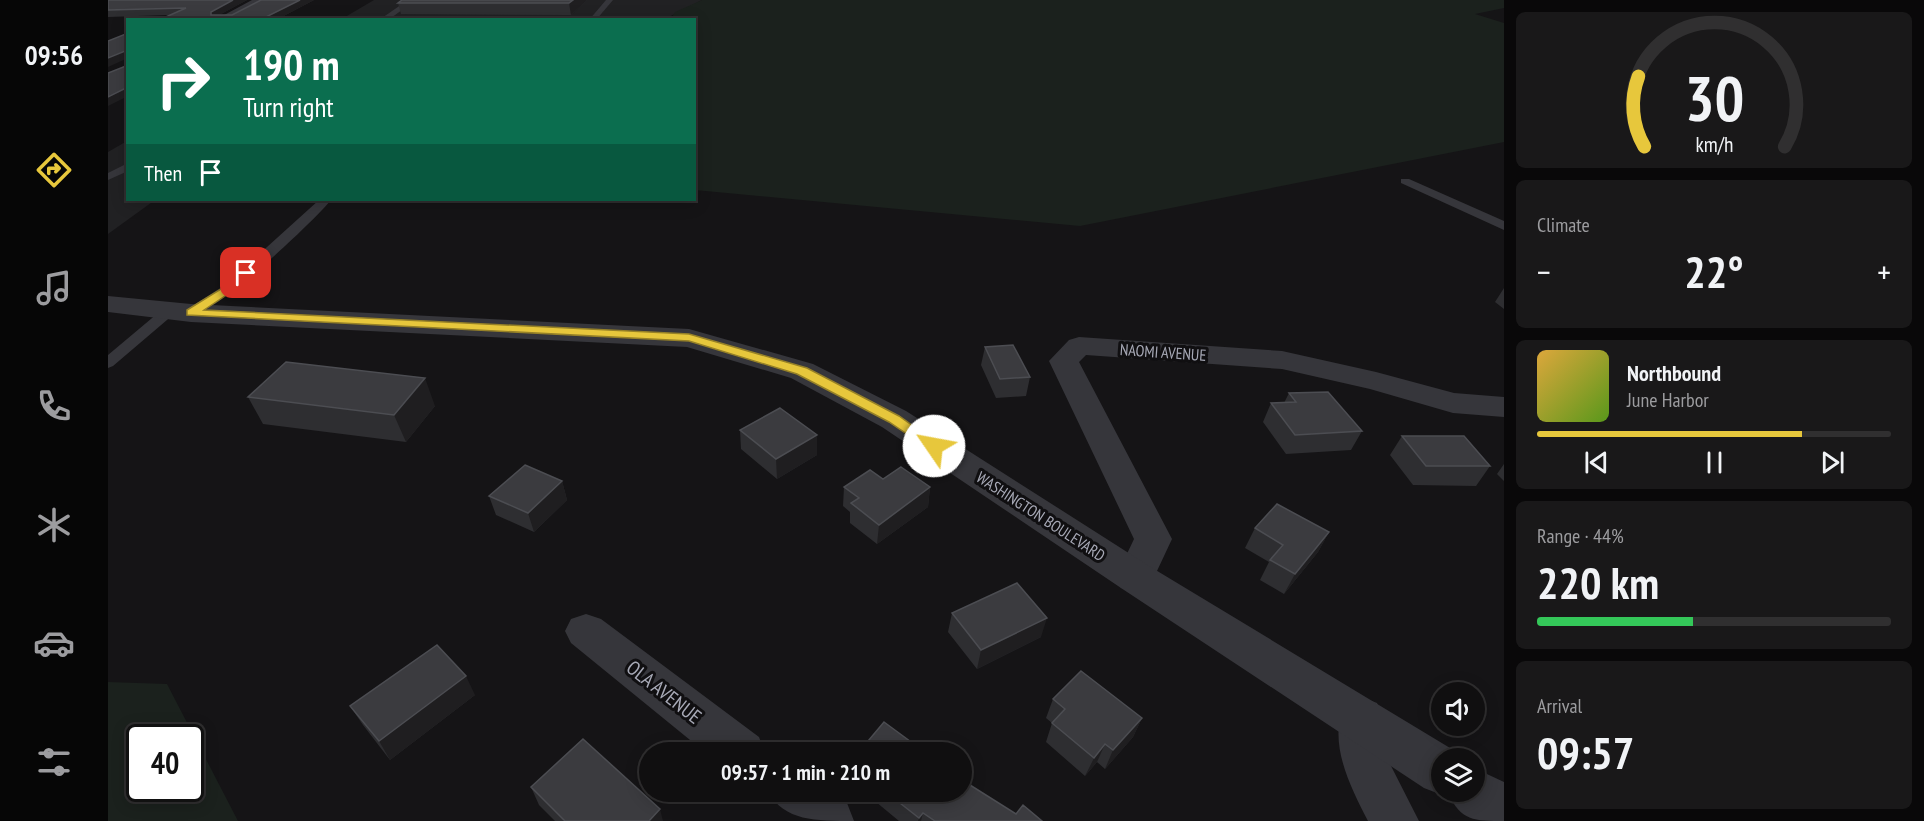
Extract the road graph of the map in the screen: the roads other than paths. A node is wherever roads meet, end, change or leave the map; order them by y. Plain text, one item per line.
1 (263, 0) edge
2 (413, 0) edge
3 (610, 0) edge
4 (226, 18) edge
5 (385, 18) edge
6 (594, 18) edge
7 (126, 167) edge
8 (108, 177) edge
9 (1405, 181) dead end
10 (324, 201) edge
11 (1504, 226) edge
12 (108, 304) edge
13 (180, 312) junction
14 (115, 352) edge
15 (108, 363) edge
16 (1504, 407) edge
17 (1135, 577) junction
18 (586, 631) dead end
19 (1361, 718) junction
20 (728, 742) edge
21 (1431, 764) edge
22 (1485, 800) edge
23 (805, 802) edge
24 (1504, 812) edge
25 (830, 821) edge
26 (1394, 821) edge

1 - 4 street
2 - 5 lane
3 - 6 lane
7 - 8 lane
9 - 11 lane
10 - 13 lane
12 - 13 street, WASHINGTON BOULEVARD
13 - 14 lane
13 - 17 street, WASHINGTON BOULEVARD
14 - 15 lane
16 - 17 street, NAOMI AVENUE
17 - 19 street, WASHINGTON BOULEVARD
18 - 20 street, OLA AVENUE
19 - 21 street, WASHINGTON BOULEVARD
19 - 26 street
22 - 24 street
23 - 25 street

